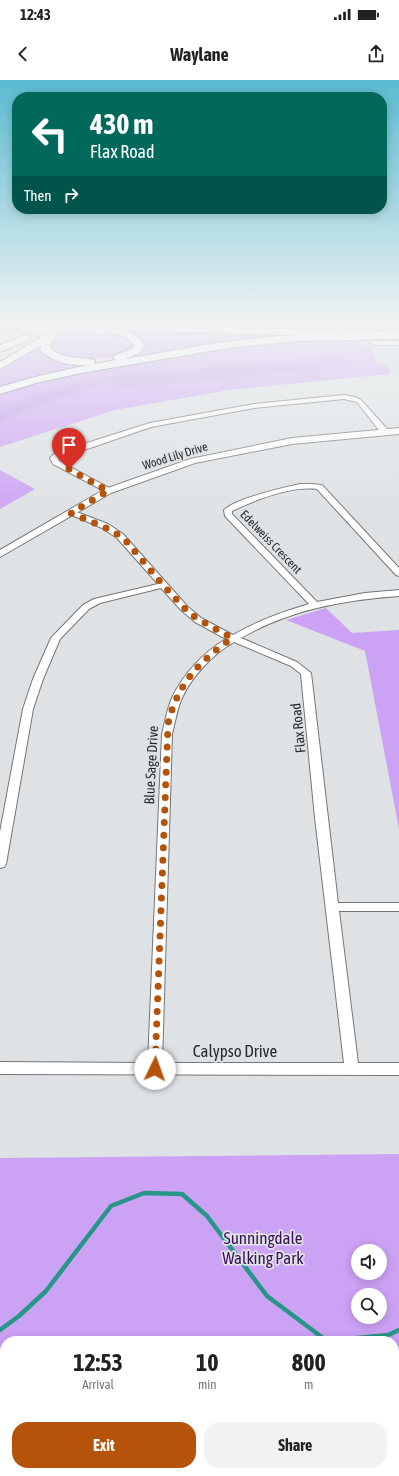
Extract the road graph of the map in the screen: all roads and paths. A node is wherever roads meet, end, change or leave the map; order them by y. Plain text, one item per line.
1 (399, 431) edge
2 (386, 432) junction
3 (108, 491) junction
4 (71, 513) junction
5 (0, 554) edge
6 (399, 573) edge
7 (163, 585) junction
8 (399, 593) edge
9 (314, 605) junction
10 (232, 638) junction
11 (0, 864) edge
12 (332, 907) junction
13 (399, 907) edge
14 (0, 1068) edge
15 (352, 1068) junction
16 (155, 1069) junction
17 (399, 1069) edge

1 - 2 street, Wood Lily Drive
2 - 3 street, Wood Lily Drive
2 - 3 street
3 - 4 street, Wood Lily Drive
4 - 5 street, Wood Lily Drive
4 - 7 street, Flax Road
6 - 9 street, Edelweiss Crescent
7 - 10 street, Flax Road
7 - 11 street
8 - 9 street, Blue Sage Drive
9 - 10 street, Blue Sage Drive
10 - 12 street, Flax Road
10 - 16 street, Blue Sage Drive
12 - 13 street
12 - 15 street, Flax Road
14 - 16 street, Calypso Drive
15 - 16 street, Calypso Drive
15 - 17 street, Calypso Drive

